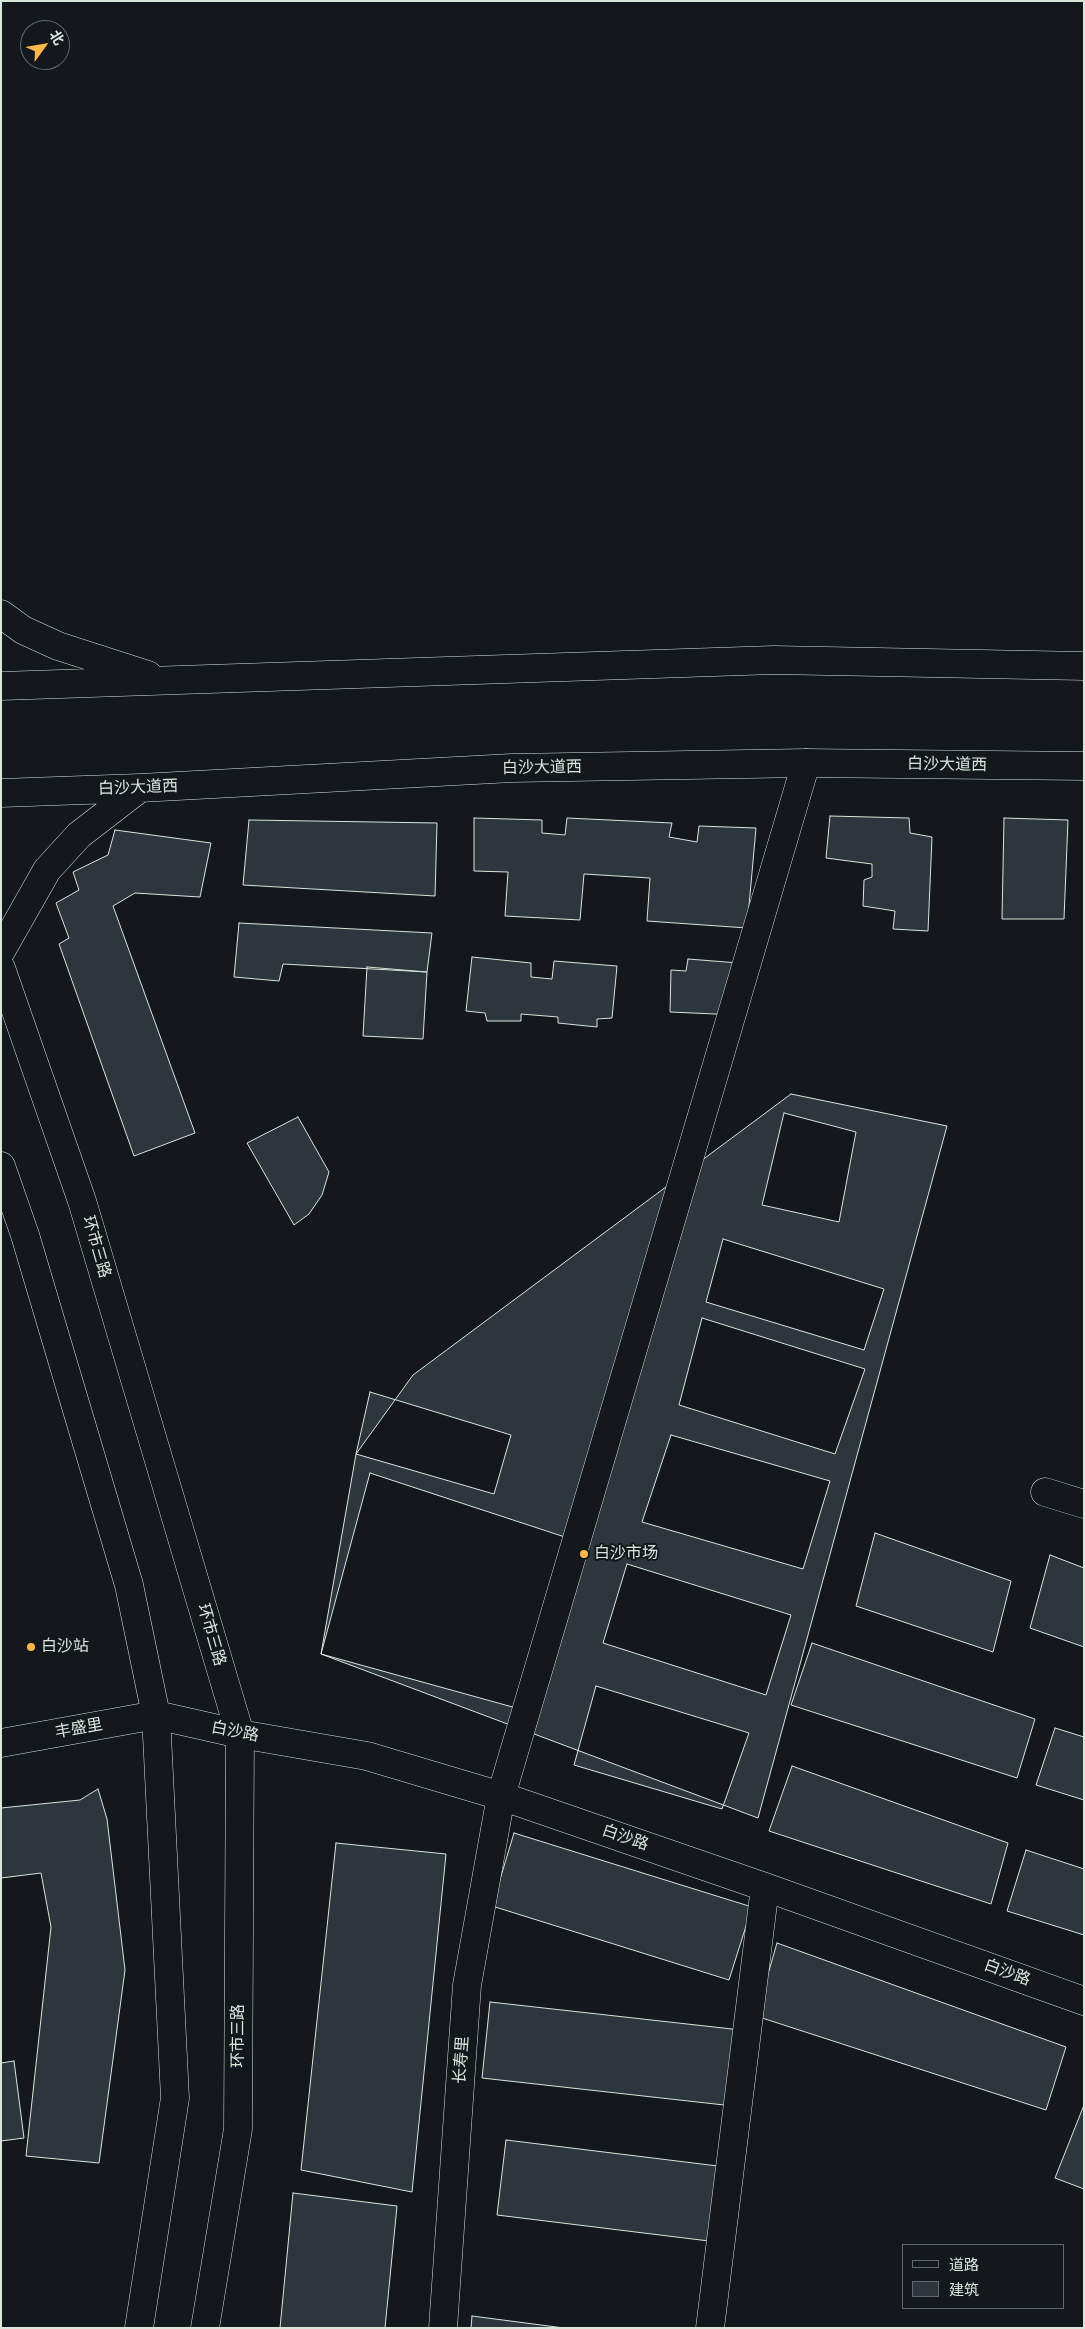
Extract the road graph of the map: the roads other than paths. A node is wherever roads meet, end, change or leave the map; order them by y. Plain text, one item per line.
1 (1, 614) edge
2 (1084, 666) edge
3 (168, 681) junction
4 (1, 686) edge
5 (806, 763) junction
6 (1084, 766) edge
7 (140, 788) junction
8 (1, 793) edge
9 (1, 951) edge
10 (1, 968) edge
11 (1, 1166) edge
12 (1045, 1492) dead end
13 (1084, 1504) edge
14 (156, 1715) junction
15 (240, 1734) junction
16 (1, 1743) edge
17 (501, 1796) junction
18 (765, 1887) junction
19 (1084, 2000) edge
20 (139, 2328) edge
21 (205, 2328) edge
22 (443, 2328) edge
23 (710, 2328) edge

1 - 3 main road
2 - 3 main road
3 - 4 main road
5 - 6 main road, 白沙大道西
5 - 7 main road, 白沙大道西
5 - 17 main road, 长寿里
7 - 8 main road, 白沙大道西
7 - 9 main road
10 - 15 main road, 环市三路
11 - 14 main road
12 - 13 main road
14 - 15 main road, 白沙路
14 - 16 main road, 丰盛里
14 - 20 main road
15 - 17 main road, 白沙路
15 - 21 main road, 环市三路
17 - 18 main road, 白沙路
17 - 22 main road, 长寿里
18 - 19 main road, 白沙路
18 - 23 main road

